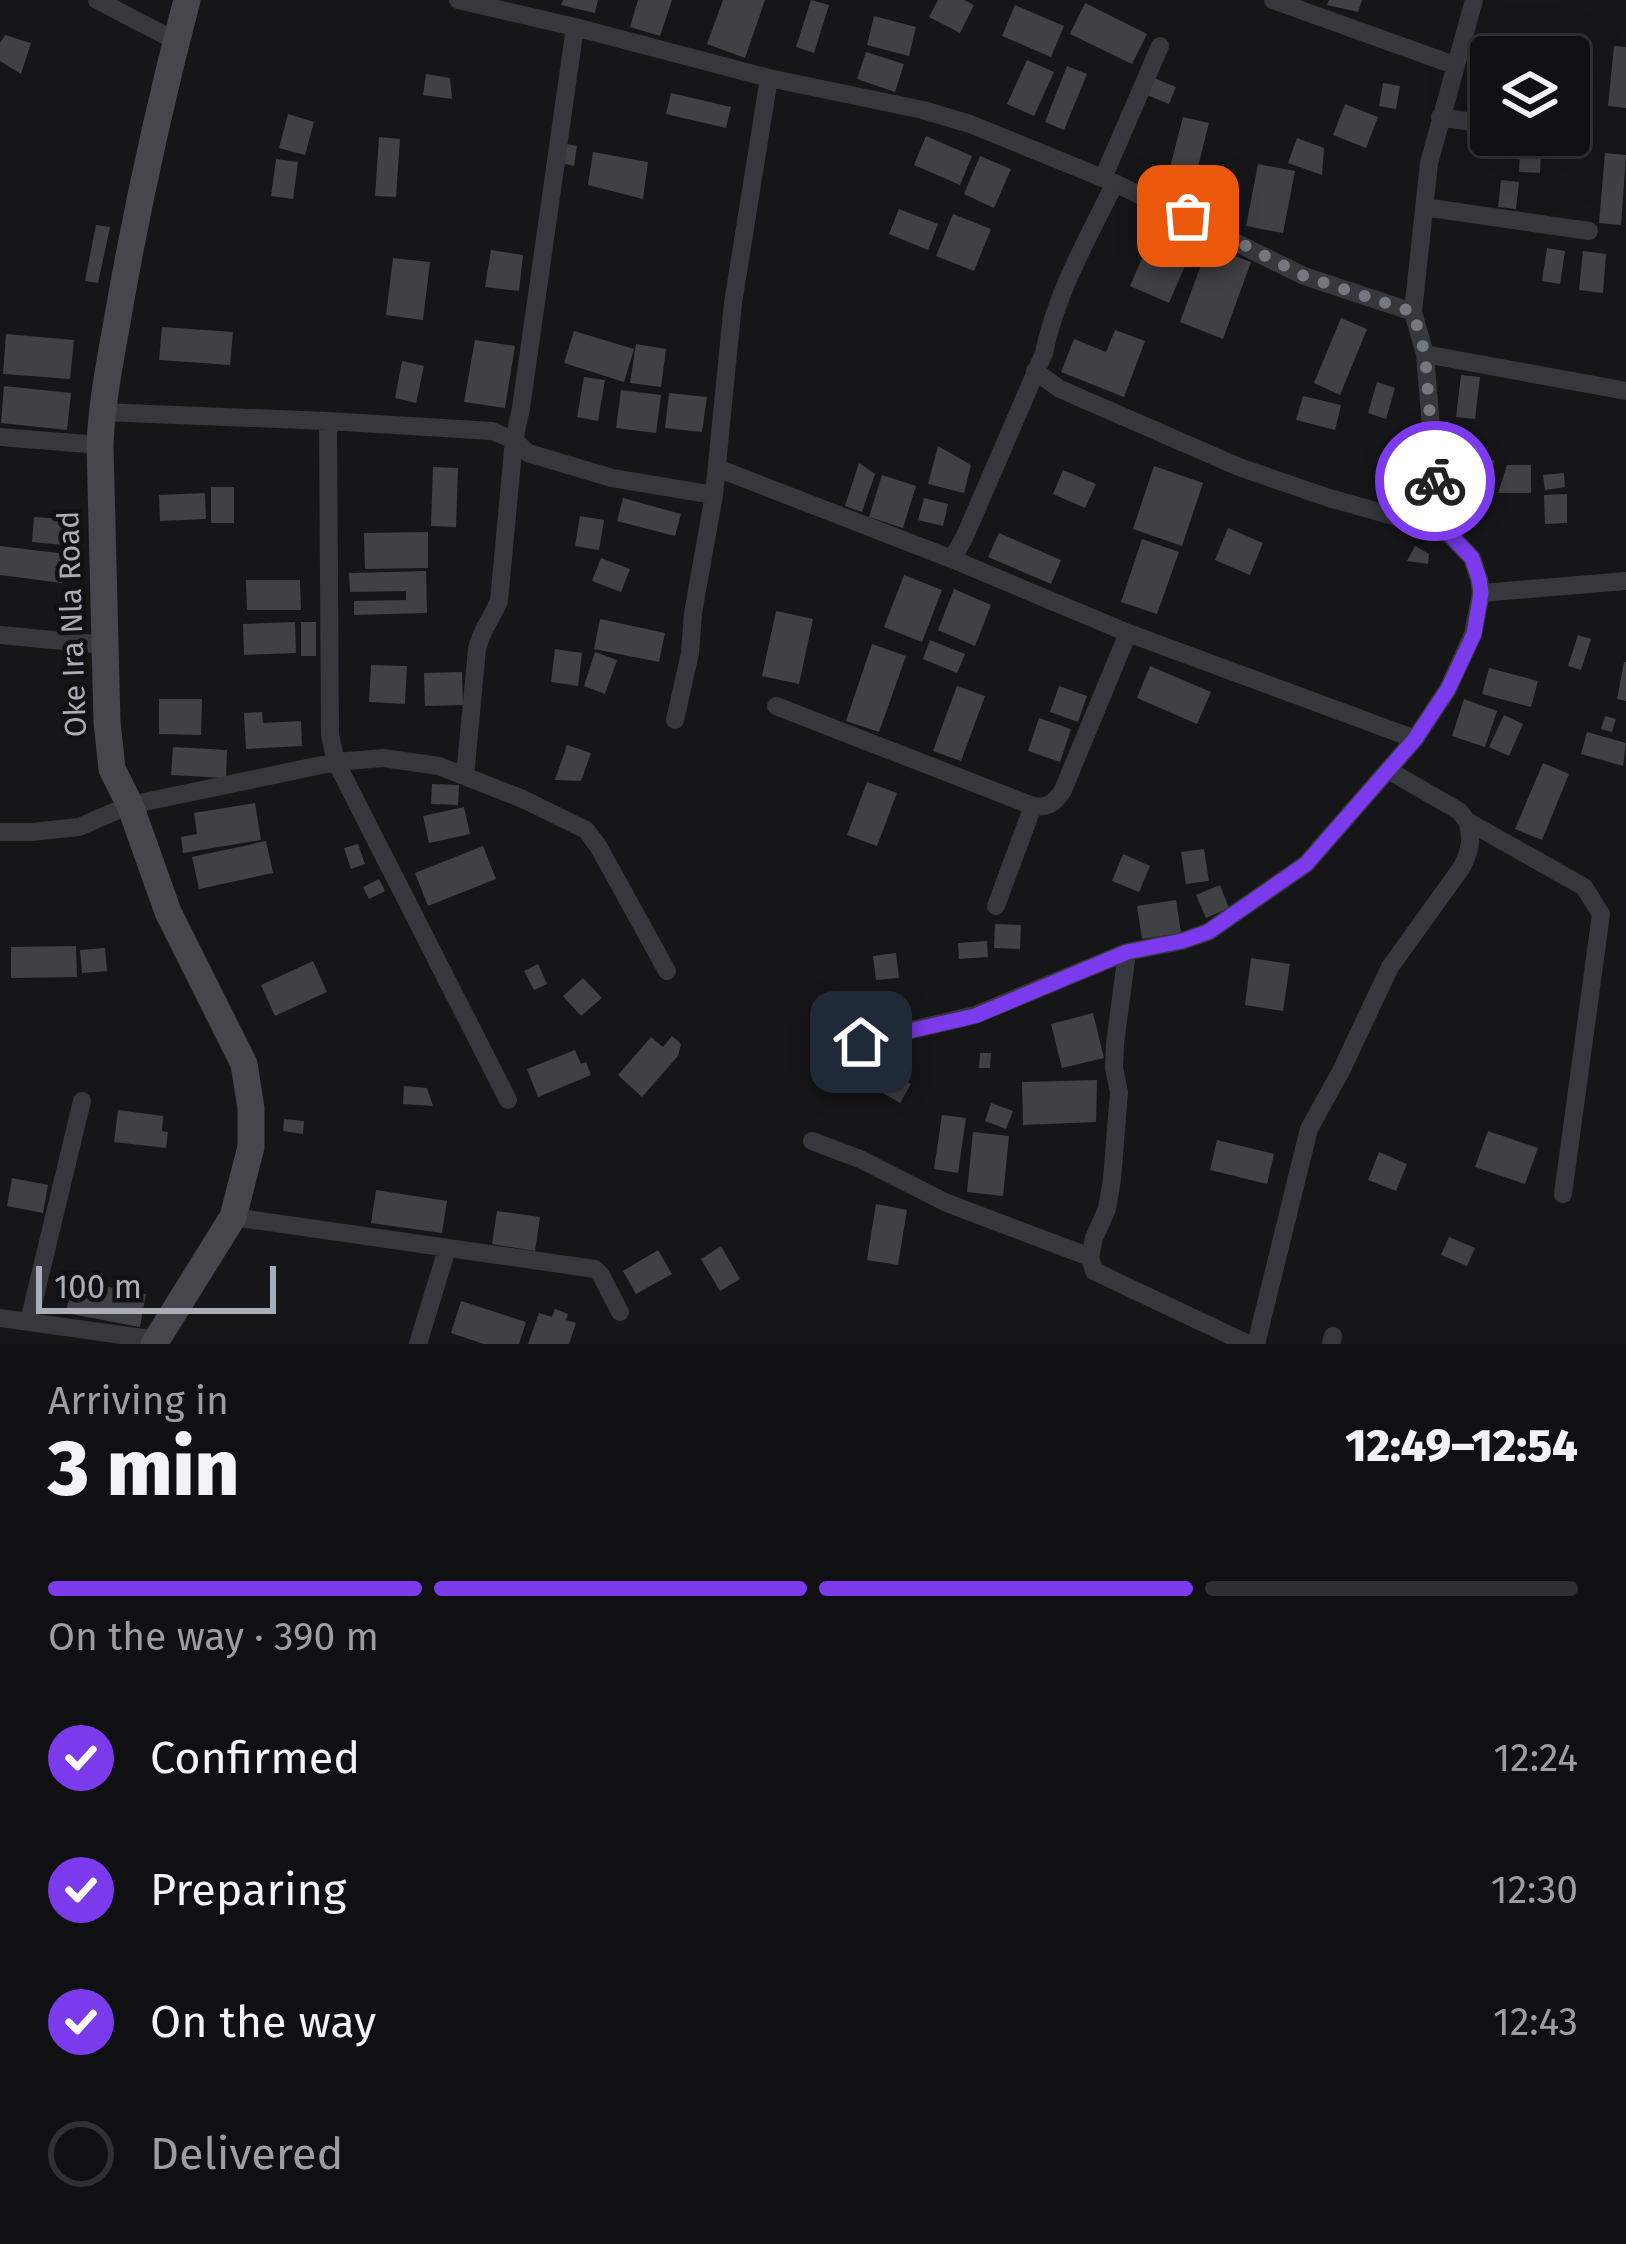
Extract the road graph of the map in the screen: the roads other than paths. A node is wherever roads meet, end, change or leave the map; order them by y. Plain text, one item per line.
1 (97, 0) edge
2 (187, 0) edge
3 (458, 0) edge
4 (1273, 0) edge
5 (1474, 0) edge
6 (575, 27) junction
7 (176, 40) junction
8 (1160, 46) dead end
9 (1454, 65) junction
10 (769, 78) junction
11 (1440, 117) junction
12 (1470, 122) edge
13 (1109, 180) junction
14 (1424, 207) junction
15 (1589, 231) dead end
16 (1413, 312) junction
17 (1425, 354) junction
18 (1035, 371) junction
19 (1626, 391) edge
20 (102, 412) junction
21 (328, 421) junction
22 (0, 437) edge
23 (514, 440) junction
24 (100, 445) junction
25 (717, 469) junction
26 (714, 495) junction
27 (1435, 519) junction
28 (952, 559) junction
29 (1626, 581) edge
30 (1481, 593) junction
31 (1128, 633) junction
32 (0, 635) edge
33 (105, 645) junction
34 (776, 706) dead end
35 (675, 720) dead end
36 (1415, 739) junction
37 (336, 762) junction
38 (1388, 770) junction
39 (465, 776) junction
40 (130, 806) junction
41 (1033, 806) junction
42 (1467, 821) junction
43 (0, 832) edge
44 (996, 906) dead end
45 (1127, 952) junction
46 (668, 971) dead end
47 (861, 1042) dead end
48 (508, 1100) dead end
49 (82, 1101) dead end
50 (812, 1142) dead end
51 (1563, 1194) dead end
52 (233, 1217) junction
53 (448, 1250) junction
54 (1090, 1257) junction
55 (620, 1312) dead end
56 (0, 1318) edge
57 (29, 1321) junction
58 (155, 1342) edge
59 (418, 1344) edge
60 (1252, 1344) edge

1 - 7 street
2 - 7 street, Oke Ira Nla Road
3 - 6 street
4 - 9 street
5 - 9 street
6 - 10 street
6 - 23 street
7 - 20 street, Oke Ira Nla Road
8 - 13 street
9 - 11 street
10 - 13 street
10 - 25 street
11 - 12 street
11 - 14 street
13 - 16 street
13 - 18 street
14 - 15 street
14 - 16 street
16 - 17 street
17 - 19 street
17 - 27 street
18 - 27 street
18 - 28 street
20 - 21 street
20 - 24 street, Oke Ira Nla Road
21 - 23 street
21 - 37 street
22 - 24 street
23 - 26 street
23 - 39 street
24 - 33 street, Oke Ira Nla Road
25 - 26 street
25 - 28 street
26 - 35 street
27 - 30 street
28 - 31 street
29 - 30 street
30 - 36 street
31 - 36 street
31 - 41 street
32 - 33 street
33 - 40 street, Oke Ira Nla Road
34 - 41 street
36 - 38 street
37 - 39 street
37 - 40 street
37 - 48 street
38 - 42 street
38 - 45 street
39 - 46 street
40 - 43 street
40 - 52 street, Oke Ira Nla Road
41 - 44 street
42 - 51 street
42 - 60 street
45 - 47 street
45 - 54 street
49 - 57 street
50 - 54 street
52 - 53 street
52 - 58 street, Oke Ira Nla Road
53 - 55 street
53 - 59 street
54 - 60 street
56 - 57 street
57 - 58 street

